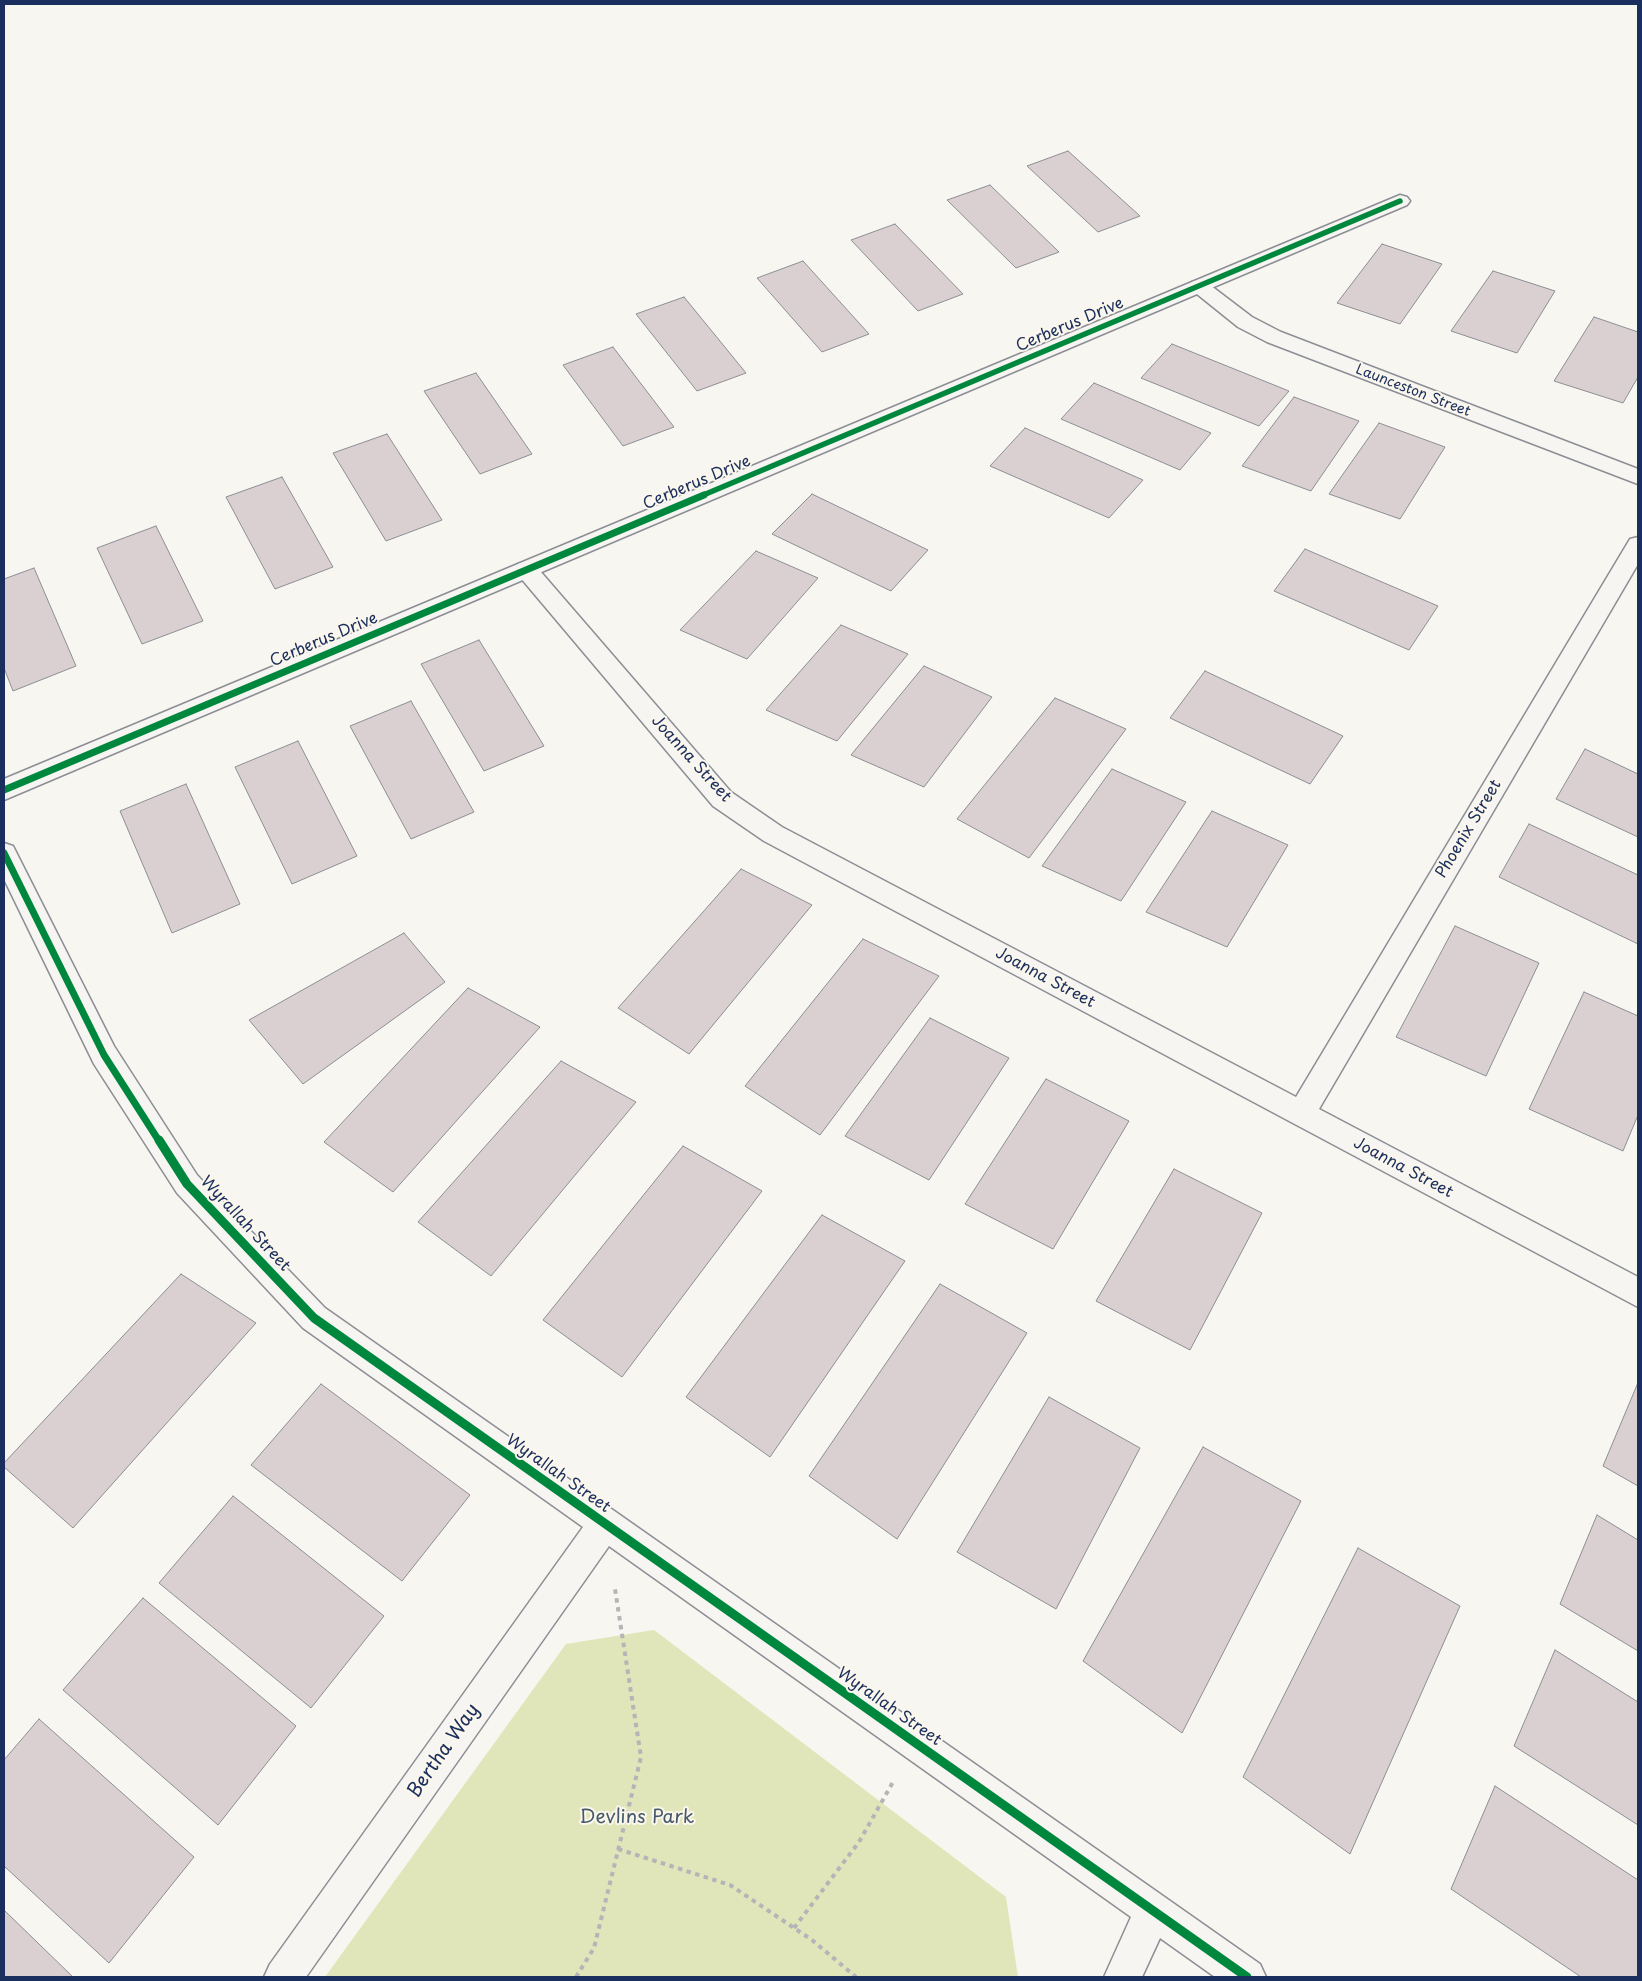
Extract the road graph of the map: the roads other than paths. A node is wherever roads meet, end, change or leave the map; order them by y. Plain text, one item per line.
1 (1400, 201) dead end
2 (1199, 286) junction
3 (1638, 477) edge
4 (1638, 545) edge
5 (526, 570) junction
6 (4, 790) edge
7 (4, 853) edge
8 (1301, 1114) junction
9 (1638, 1292) edge
10 (605, 1524) junction
11 (1153, 1911) junction
12 (283, 1977) edge
13 (1123, 1977) edge
14 (1247, 1977) edge

1 - 2 street, Cerberus Drive
2 - 3 street, Launceston Street
2 - 5 street, Cerberus Drive
4 - 8 street, Phoenix Street
5 - 6 street, Cerberus Drive
5 - 8 street, Joanna Street
7 - 10 street, Wyrallah Street
8 - 9 street, Joanna Street
10 - 11 street, Wyrallah Street
10 - 12 street, Bertha Way
11 - 13 street
11 - 14 street, Wyrallah Street

